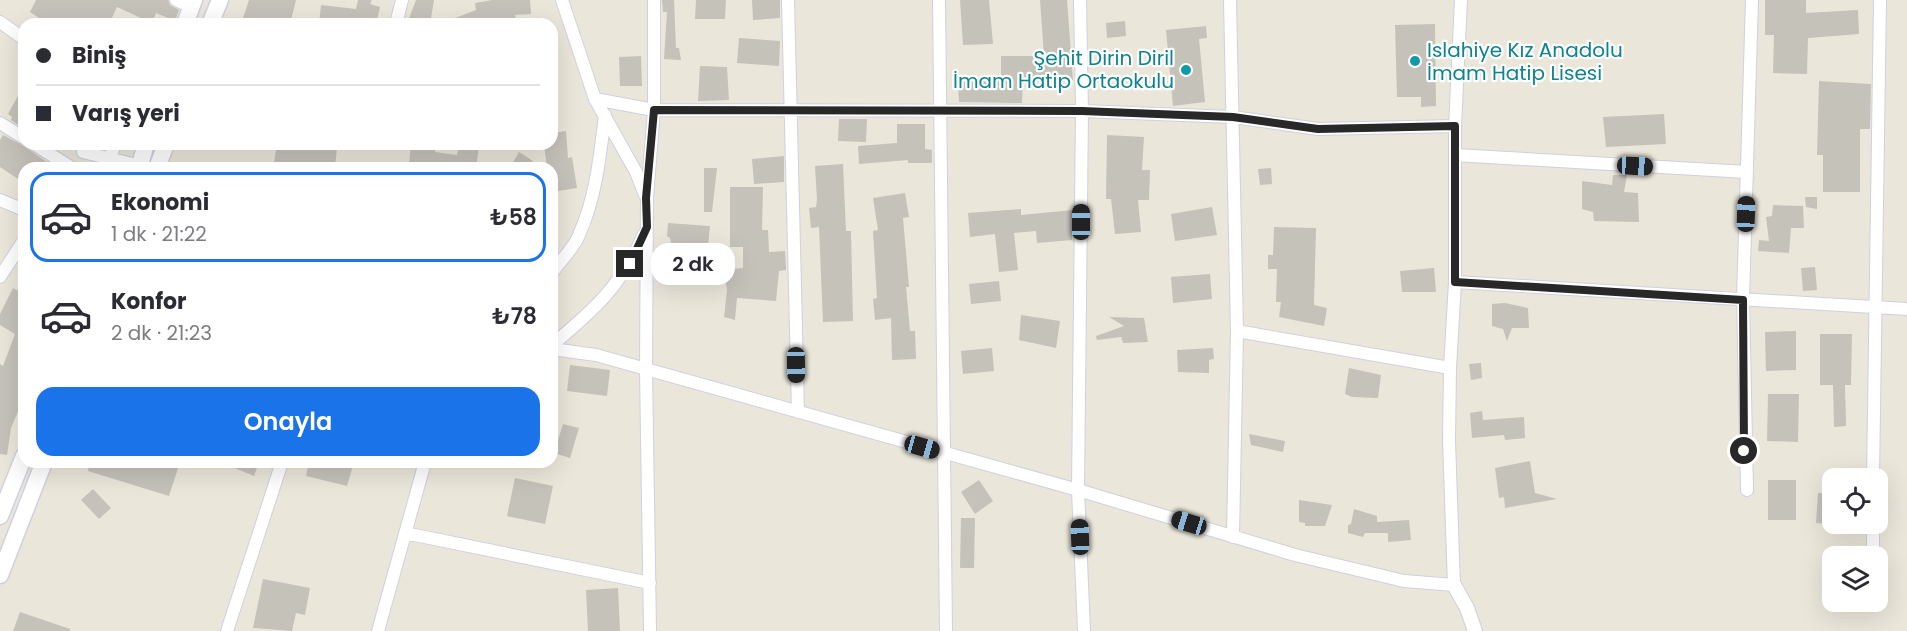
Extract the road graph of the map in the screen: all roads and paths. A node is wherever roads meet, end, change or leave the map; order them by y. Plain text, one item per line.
1 (220, 0) edge
2 (402, 0) edge
3 (562, 0) edge
4 (654, 0) edge
5 (788, 0) edge
6 (939, 0) edge
7 (1080, 0) edge
8 (1230, 0) edge
9 (1461, 0) edge
10 (1752, 0) edge
11 (1880, 0) edge
12 (187, 2) edge
13 (186, 18) edge
14 (212, 18) edge
15 (398, 18) edge
16 (0, 22) edge
17 (18, 35) edge
18 (595, 99) junction
19 (791, 108) junction
20 (654, 110) junction
21 (941, 111) junction
22 (1082, 111) junction
23 (605, 116) junction
24 (1233, 117) junction
25 (0, 123) edge
26 (1455, 126) junction
27 (18, 134) edge
28 (44, 150) edge
29 (91, 150) edge
30 (113, 150) edge
31 (1455, 155) junction
32 (110, 158) junction
33 (63, 162) edge
34 (124, 162) edge
35 (1747, 172) junction
36 (646, 198) junction
37 (0, 200) edge
38 (18, 208) edge
39 (647, 227) junction
40 (18, 249) edge
41 (558, 258) edge
42 (1, 273) edge
43 (1455, 282) junction
44 (1743, 300) junction
45 (1874, 307) junction
46 (1907, 309) edge
47 (1237, 331) junction
48 (558, 342) edge
49 (558, 348) edge
50 (1450, 368) junction
51 (646, 370) junction
52 (798, 412) junction
53 (943, 453) junction
54 (19, 468) edge
55 (42, 468) edge
56 (280, 468) edge
57 (423, 468) edge
58 (1873, 468) edge
59 (1078, 490) junction
60 (1747, 490) dead end
61 (0, 516) edge
62 (405, 533) junction
63 (1233, 537) junction
64 (0, 575) edge
65 (650, 583) junction
66 (1454, 585) junction
67 (227, 631) edge
68 (378, 631) edge
69 (650, 631) edge
70 (946, 631) edge
71 (1084, 631) edge
72 (1475, 631) edge

1 - 14 main road
2 - 15 street
3 - 18 street
4 - 20 street
5 - 19 street
6 - 21 street
7 - 22 street
8 - 24 street
9 - 26 street
10 - 35 street
11 - 45 street
12 - 13 main road
16 - 17 street
18 - 20 street
18 - 23 street
19 - 20 street
19 - 21 street
19 - 52 street
20 - 36 street
21 - 22 street
21 - 53 street
22 - 24 street
22 - 59 street
23 - 36 street
23 - 41 street
24 - 26 street
24 - 47 street
25 - 27 street
26 - 31 street
28 - 33 street
29 - 32 street
30 - 32 street
31 - 35 street
31 - 43 street
32 - 34 street
35 - 44 street
36 - 39 street
37 - 38 street
39 - 48 street
39 - 51 street
40 - 42 street
43 - 44 street
43 - 50 street
44 - 45 street
44 - 60 street
45 - 46 street
45 - 58 street
47 - 50 street
47 - 63 street
49 - 51 street
50 - 66 street
51 - 52 street
51 - 65 street
52 - 53 street
53 - 59 street
53 - 70 street
54 - 61 main road
55 - 64 main road
56 - 67 street
57 - 62 street
59 - 63 street
59 - 71 street
62 - 65 street
62 - 68 street
63 - 66 street
65 - 69 street
66 - 72 street

